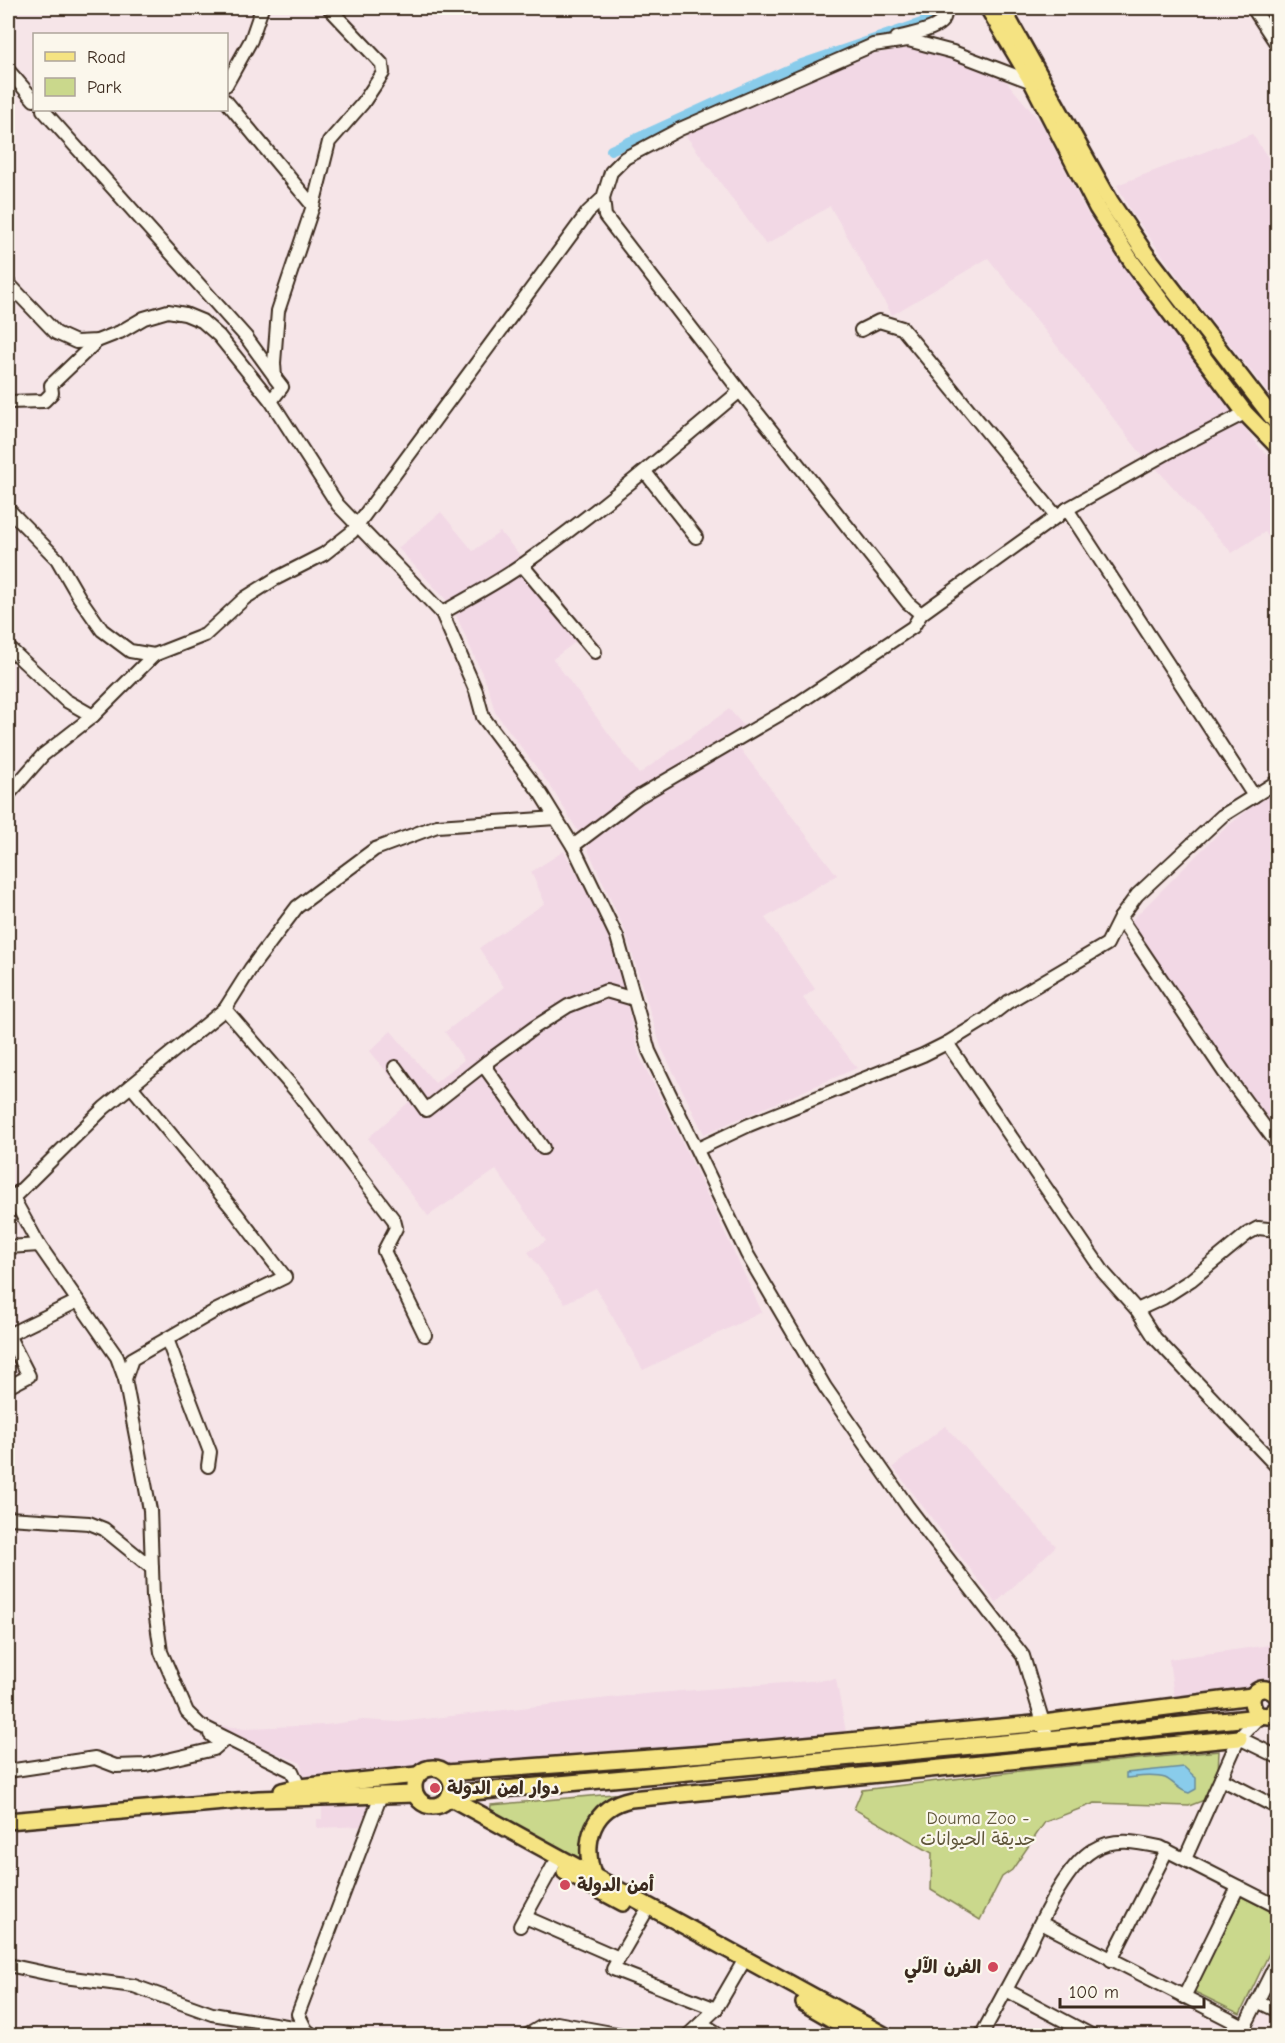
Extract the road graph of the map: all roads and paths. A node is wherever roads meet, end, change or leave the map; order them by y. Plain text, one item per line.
1 (262, 8) edge
2 (329, 8) edge
3 (944, 8) edge
4 (988, 8) edge
5 (1002, 8) edge
6 (1253, 8) edge
7 (873, 45) junction
8 (1278, 46) edge
9 (8, 70) edge
10 (1037, 80) junction
11 (228, 81) edge
12 (33, 99) edge
13 (228, 103) edge
14 (44, 111) edge
15 (603, 198) junction
16 (313, 206) junction
17 (8, 283) edge
18 (861, 330) dead end
19 (98, 341) junction
20 (275, 378) junction
21 (740, 391) junction
22 (271, 401) junction
23 (8, 402) edge
24 (1245, 413) junction
25 (1278, 425) edge
26 (1278, 447) edge
27 (645, 472) junction
28 (8, 508) edge
29 (1062, 513) junction
30 (357, 525) junction
31 (696, 537) dead end
32 (522, 565) junction
33 (442, 613) junction
34 (921, 614) junction
35 (8, 647) edge
36 (595, 652) dead end
37 (154, 655) junction
38 (93, 716) junction
39 (1278, 781) edge
40 (8, 795) edge
41 (1254, 796) junction
42 (556, 818) junction
43 (573, 846) junction
44 (1120, 918) junction
45 (634, 999) junction
46 (225, 1009) junction
47 (947, 1043) junction
48 (487, 1062) junction
49 (395, 1067) dead end
50 (131, 1086) junction
51 (1278, 1145) edge
52 (543, 1148) dead end
53 (698, 1149) junction
54 (10, 1195) edge
55 (1278, 1230) edge
56 (39, 1245) junction
57 (8, 1247) edge
58 (78, 1301) junction
59 (1137, 1310) junction
60 (425, 1335) dead end
61 (167, 1339) junction
62 (125, 1379) junction
63 (8, 1387) edge
64 (208, 1466) dead end
65 (1278, 1468) edge
66 (8, 1518) edge
67 (152, 1568) junction
68 (1252, 1696) junction
69 (1277, 1702) edge
70 (1259, 1717) junction
71 (1044, 1723) junction
72 (200, 1725) junction
73 (1239, 1738) junction
74 (1048, 1739) junction
75 (818, 1743) junction
76 (1278, 1757) edge
77 (821, 1759) junction
78 (8, 1772) edge
79 (446, 1773) junction
80 (417, 1775) junction
81 (824, 1778) junction
82 (629, 1779) junction
83 (1221, 1779) junction
84 (299, 1787) junction
85 (415, 1794) junction
86 (381, 1795) junction
87 (447, 1798) junction
88 (259, 1799) junction
89 (631, 1799) junction
90 (1278, 1808) edge
91 (8, 1821) edge
92 (1167, 1850) junction
93 (1185, 1859) junction
94 (553, 1866) junction
95 (593, 1875) junction
96 (1238, 1887) junction
97 (1278, 1907) edge
98 (644, 1915) junction
99 (1041, 1923) junction
100 (619, 1958) junction
101 (1111, 1960) junction
102 (1278, 1960) edge
103 (742, 1963) junction
104 (8, 1965) edge
105 (1006, 1990) junction
106 (1184, 1997) junction
107 (1257, 2001) junction
108 (716, 2009) junction
109 (1278, 2011) edge
110 (701, 2023) junction
111 (1242, 2031) edge
112 (309, 2034) edge
113 (860, 2035) edge
114 (526, 2036) edge
115 (628, 2036) edge
116 (687, 2036) edge
117 (722, 2036) edge
118 (886, 2036) edge
119 (981, 2036) edge
120 (1093, 2036) edge

1 - 11 street
2 - 16 street
3 - 7 street
4 - 10 main road
5 - 10 main road
6 - 8 street
7 - 10 street
7 - 15 street
9 - 12 street
10 - 24 main road
10 - 25 main road
13 - 16 street
14 - 20 street
15 - 21 street
15 - 30 street
16 - 20 street
17 - 19 street
18 - 29 street
19 - 22 street
19 - 23 street
20 - 22 street
21 - 27 street
21 - 34 street
22 - 30 street
24 - 26 main road
24 - 29 street
27 - 31 street
27 - 32 street
28 - 37 street
29 - 34 street
29 - 41 street
30 - 33 street
30 - 37 street
32 - 33 street
32 - 36 street
33 - 42 street
34 - 43 street
35 - 38 street
37 - 38 street
38 - 40 street
39 - 41 street
41 - 44 street
42 - 43 street
42 - 46 street
43 - 45 street
44 - 47 street
44 - 51 street
45 - 48 street
45 - 53 street
46 - 50 street
46 - 60 street
47 - 53 street
47 - 59 street
48 - 49 street
48 - 52 street
50 - 54 street
50 - 61 street
53 - 71 street
54 - 56 street
55 - 59 street
56 - 57 street
56 - 58 street
58 - 62 street
58 - 63 street
59 - 65 street
61 - 62 street
61 - 64 street
62 - 67 street
66 - 67 street
67 - 72 street
68 - 69 main road
68 - 70 main road
68 - 71 main road
69 - 70 main road
70 - 73 street
70 - 74 main road
71 - 74 street
71 - 75 main road
72 - 78 street
72 - 84 street
73 - 76 street
73 - 81 main road
73 - 83 street
74 - 77 main road
75 - 77 main road
75 - 79 main road
77 - 81 main road
77 - 82 main road
79 - 80 main road
79 - 87 main road
80 - 84 main road
80 - 85 main road
81 - 89 main road
82 - 87 main road
82 - 89 main road
83 - 90 street
83 - 93 street
84 - 88 main road
85 - 86 main road
85 - 87 main road
86 - 88 main road
86 - 112 street
87 - 94 main road
87 - 95 main road
88 - 91 main road
89 - 95 main road
92 - 93 street
92 - 99 street
92 - 101 street
93 - 96 street
94 - 98 main road
94 - 100 street
95 - 103 main road
96 - 97 street
96 - 106 street
98 - 100 street
98 - 103 main road
99 - 101 street
99 - 105 street
100 - 108 street
101 - 106 street
102 - 107 street
103 - 108 street
103 - 113 main road
103 - 118 main road
104 - 112 street
105 - 119 street
105 - 120 street
106 - 111 street
107 - 109 street
107 - 111 street
108 - 110 street
110 - 116 street
110 - 117 street
114 - 115 street

